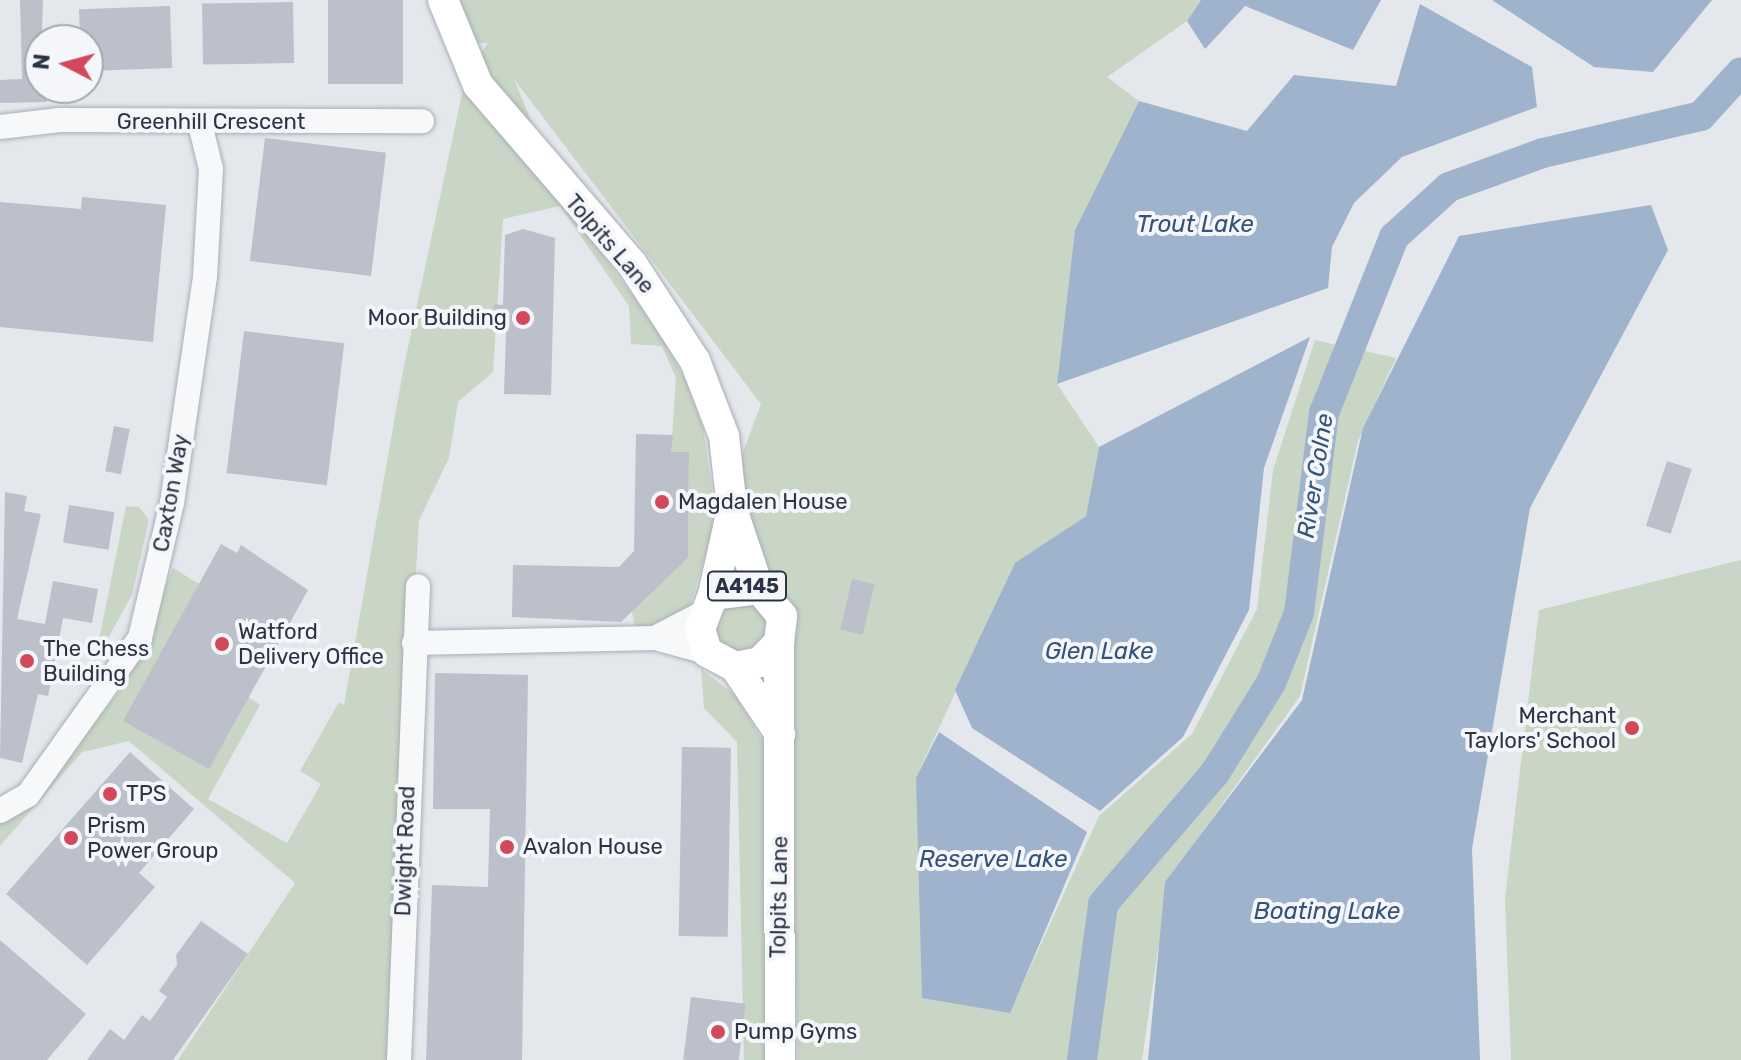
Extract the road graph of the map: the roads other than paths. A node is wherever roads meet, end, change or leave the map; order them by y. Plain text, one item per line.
1 (443, 0) edge
2 (422, 121) dead end
3 (200, 124) junction
4 (0, 127) edge
5 (732, 509) junction
6 (418, 586) dead end
7 (759, 589) junction
8 (707, 605) junction
9 (655, 638) junction
10 (779, 642) junction
11 (414, 643) junction
12 (707, 652) junction
13 (735, 667) junction
14 (780, 734) junction
15 (0, 811) edge
16 (399, 1060) edge
17 (780, 1060) edge

1 - 5 main road, Tolpits Lane / A4145
2 - 3 street, Greenhill Crescent
3 - 4 street, Greenhill Crescent
3 - 15 street, Caxton Way
5 - 7 main road, Tolpits Lane / A4145
5 - 8 main road, Tolpits Lane / A4145
6 - 11 street, Dwight Road
7 - 8 main road, A4145
7 - 10 main road, Tolpits Lane / A4145
8 - 9 street
8 - 12 main road, Tolpits Lane / A4145
9 - 11 street
9 - 12 street
10 - 13 main road
10 - 14 main road, Tolpits Lane / A4145
11 - 16 street, Dwight Road
12 - 13 main road
13 - 14 main road
14 - 17 main road, Tolpits Lane / A4145

